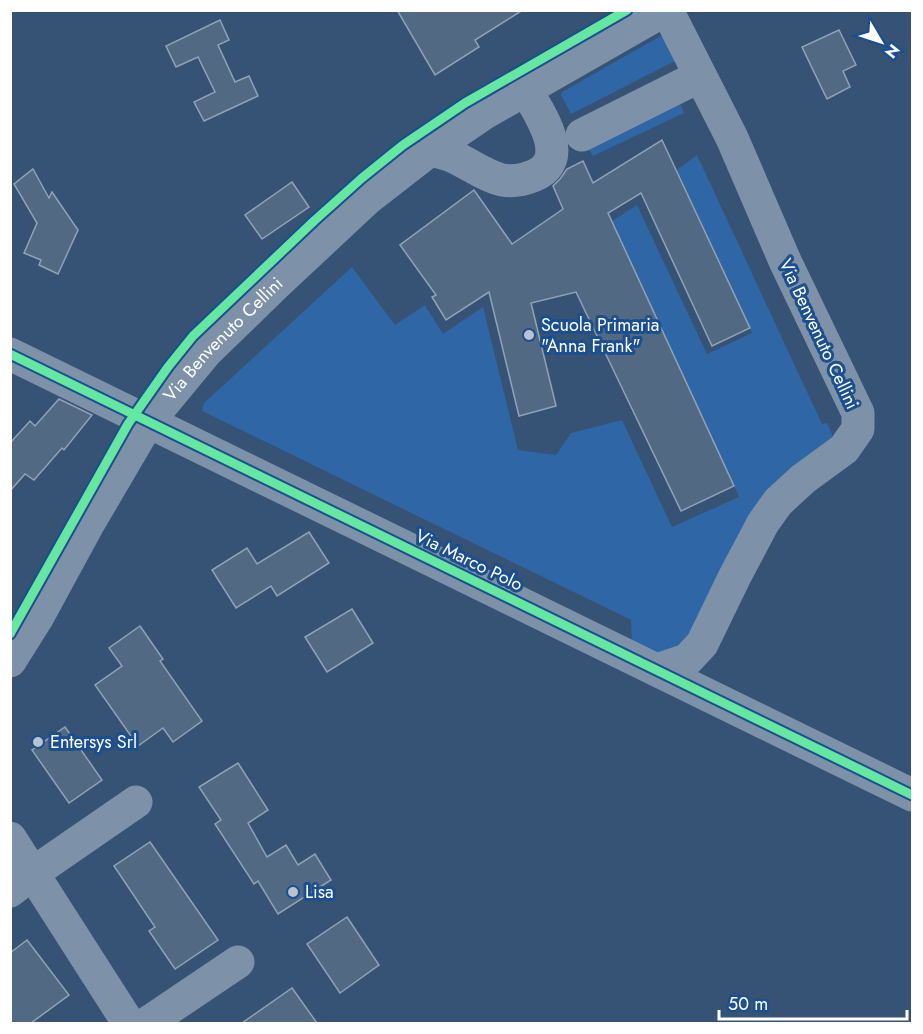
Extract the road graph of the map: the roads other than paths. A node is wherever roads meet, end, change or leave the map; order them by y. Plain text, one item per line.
1 (666, 10) edge
2 (700, 76) junction
3 (526, 90) junction
4 (582, 135) dead end
5 (430, 150) junction
6 (10, 354) edge
7 (148, 422) junction
8 (10, 661) edge
9 (657, 670) junction
10 (912, 795) edge
11 (136, 802) dead end
12 (10, 838) edge
13 (22, 882) edge
14 (237, 962) dead end
15 (129, 1023) edge
16 (146, 1023) edge

1 - 2 street, Via Benvenuto Cellini
1 - 3 street, Via Benvenuto Cellini
2 - 4 street
2 - 9 street, Via Benvenuto Cellini
3 - 5 street, Via Benvenuto Cellini
3 - 5 street
5 - 7 street, Via Benvenuto Cellini
6 - 7 street, Via Marco Polo
7 - 8 street, Via Benvenuto Cellini
7 - 9 street, Via Marco Polo
9 - 10 street, Via Marco Polo
11 - 13 street
12 - 13 street
13 - 15 street
14 - 16 street

